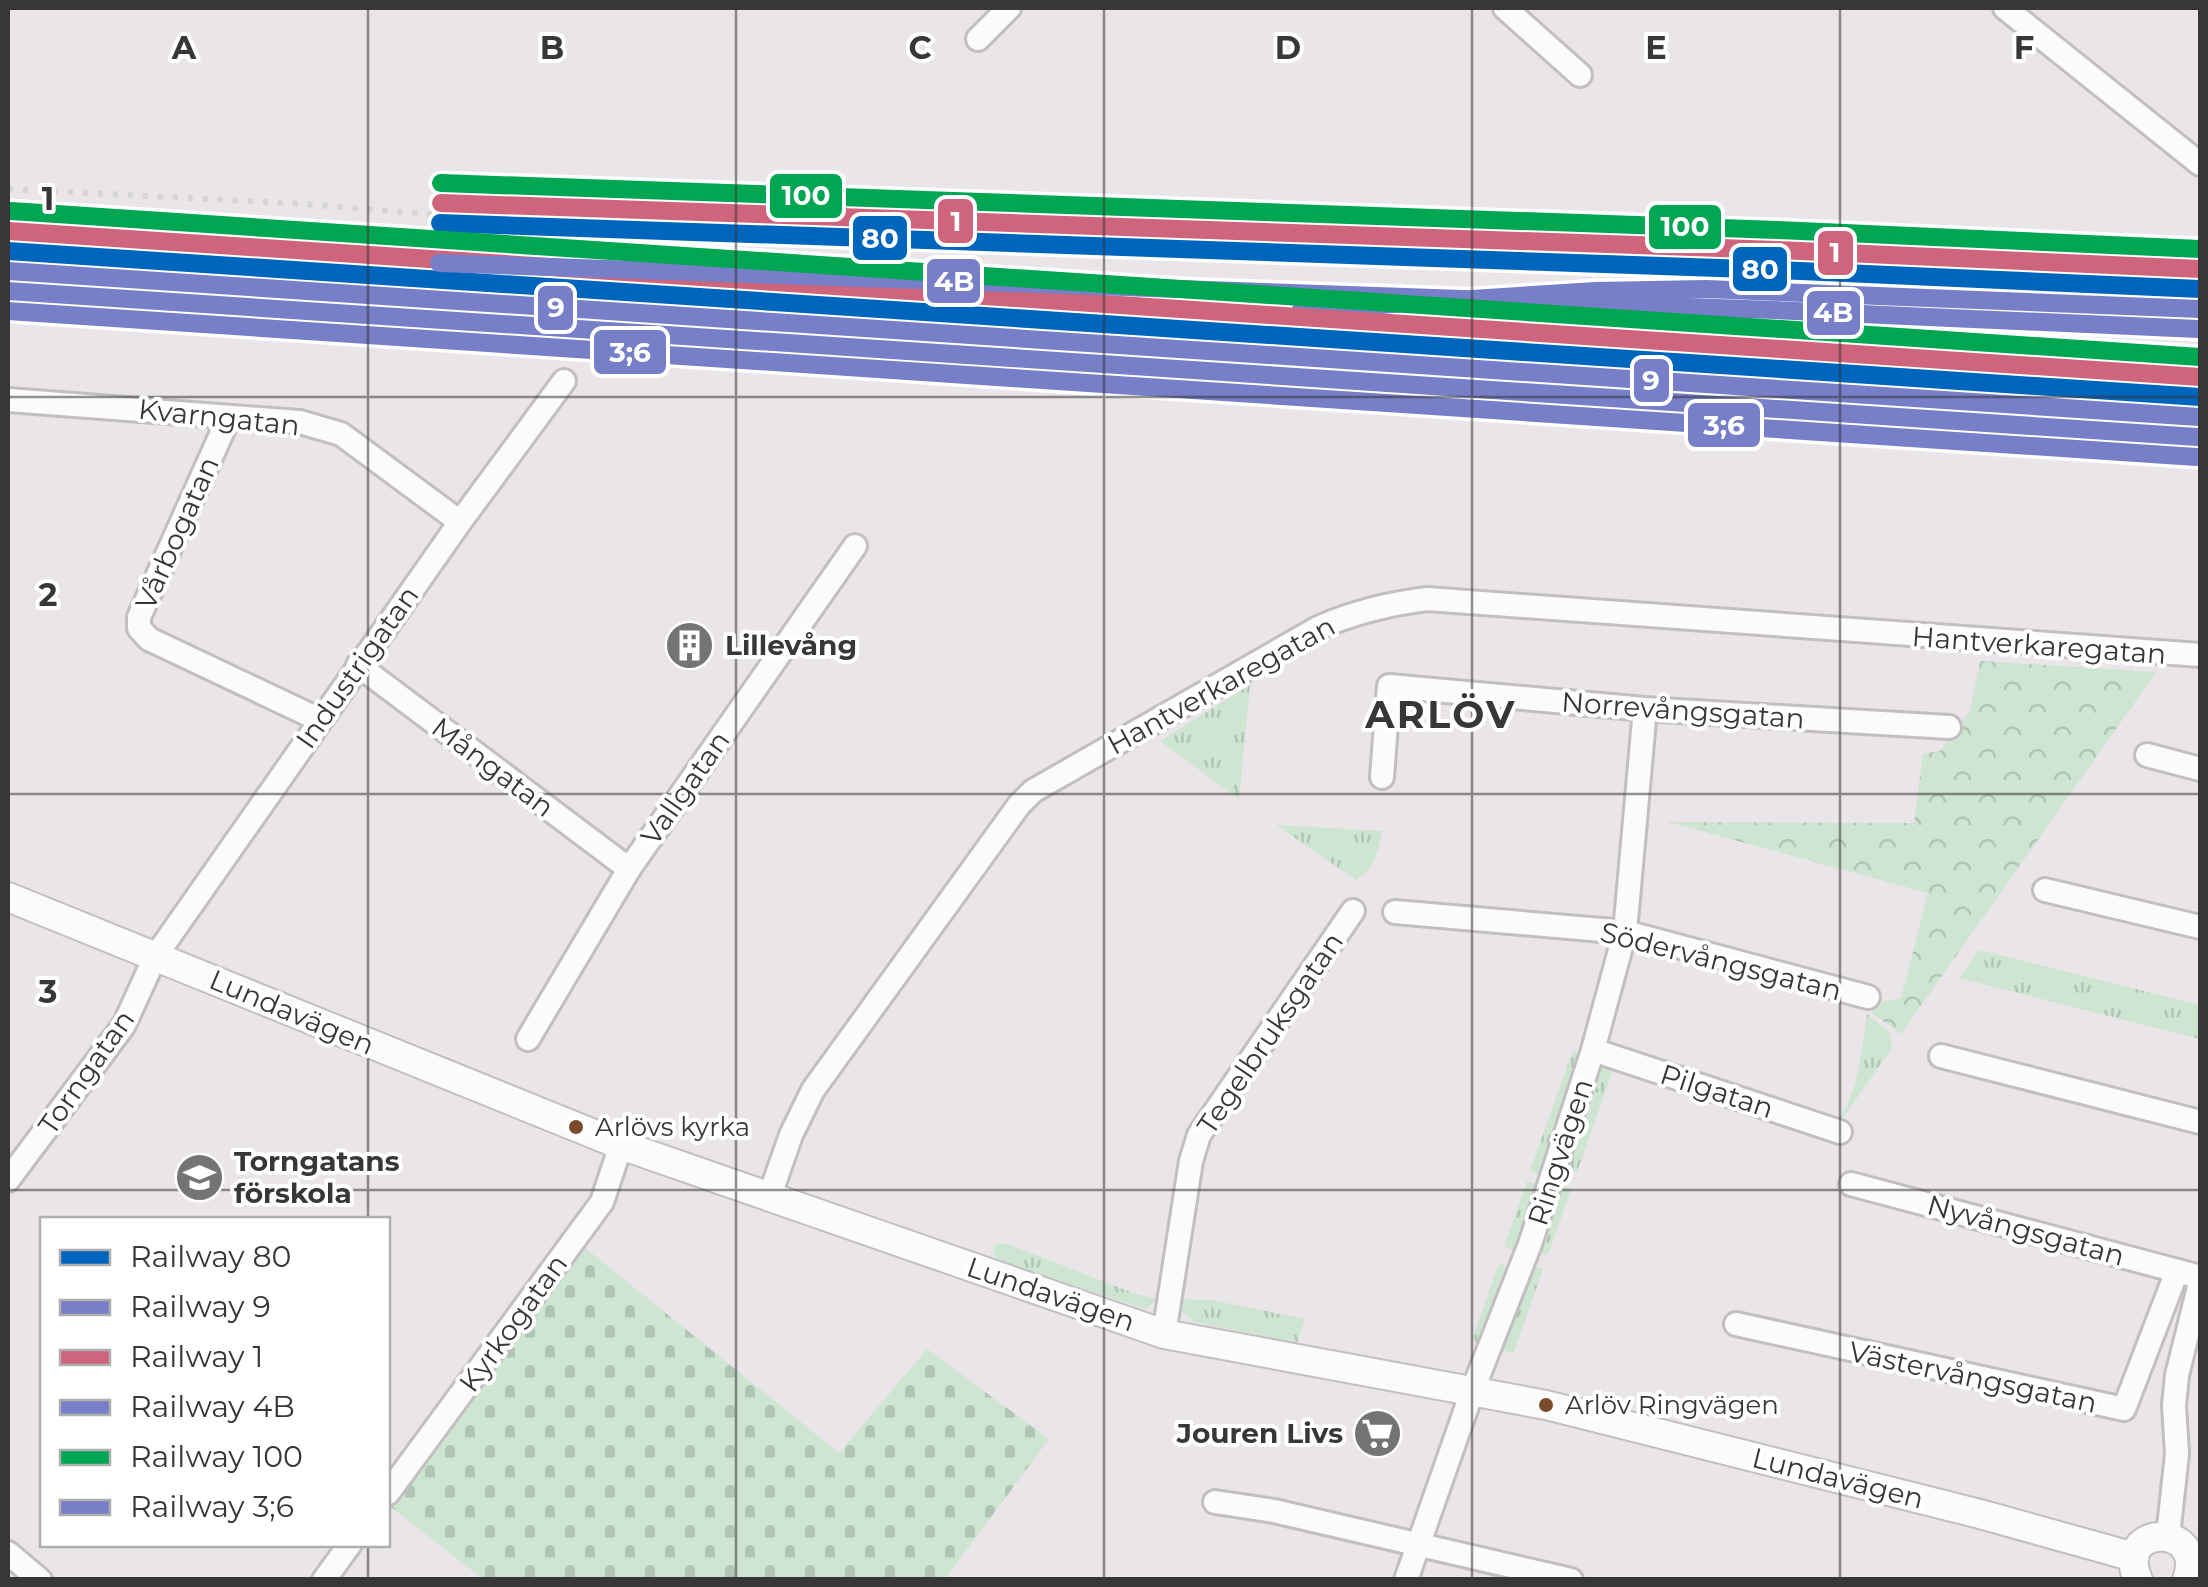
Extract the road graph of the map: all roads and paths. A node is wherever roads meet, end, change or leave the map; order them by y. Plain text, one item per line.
1 (1010, 8) edge
2 (1506, 8) edge
3 (2005, 8) edge
4 (978, 39) dead end
5 (1580, 75) dead end
6 (2200, 164) edge
7 (564, 381) dead end
8 (8, 400) edge
9 (228, 416) junction
10 (460, 522) junction
11 (855, 546) dead end
12 (2200, 655) edge
13 (358, 665) junction
14 (1645, 708) junction
15 (320, 720) junction
16 (1949, 727) dead end
17 (2147, 754) dead end
18 (2200, 769) edge
19 (1382, 776) dead end
20 (629, 869) junction
21 (2045, 890) dead end
22 (8, 897) edge
23 (1353, 912) dead end
24 (1395, 912) dead end
25 (2200, 927) edge
26 (1624, 932) junction
27 (155, 957) junction
28 (1868, 997) dead end
29 (528, 1039) dead end
30 (1593, 1050) junction
31 (1941, 1056) dead end
32 (2200, 1122) edge
33 (1840, 1132) dead end
34 (621, 1144) junction
35 (8, 1180) edge
36 (1851, 1184) dead end
37 (770, 1195) junction
38 (2177, 1271) junction
39 (2200, 1280) edge
40 (1736, 1324) dead end
41 (1164, 1334) junction
42 (1472, 1392) junction
43 (390, 1490) edge
44 (1215, 1502) dead end
45 (2168, 1536) junction
46 (1418, 1546) junction
47 (348, 1547) edge
48 (8, 1553) edge
49 (2136, 1568) edge
50 (2192, 1575) edge
51 (40, 1580) edge
52 (324, 1580) edge
53 (1406, 1580) edge
54 (1571, 1580) edge

1 - 4 street
2 - 5 street
3 - 6 street
7 - 10 street, Industrigatan
8 - 9 street, Kvarngatan
9 - 10 street, Kvarngatan
9 - 15 street, Vårbogatan
10 - 13 street, Industrigatan
11 - 20 street, Vallgatan
12 - 37 street, Hantverkaregatan
13 - 15 street, Industrigatan
13 - 20 street, Mångatan
14 - 16 street, Norrevångsgatan
14 - 19 street, Norrevångsgatan
14 - 26 street, Ringvägen
15 - 27 street, Industrigatan
17 - 18 street
20 - 29 street, Vallgatan
21 - 25 street
22 - 27 main road, Lundavägen
23 - 41 street, Tegelbruksgatan
24 - 26 street, Södervångsgatan
26 - 28 street, Södervångsgatan
26 - 30 street, Ringvägen
27 - 34 main road, Lundavägen
27 - 35 street, Torngatan
30 - 33 street, Pilgatan
30 - 42 street, Ringvägen
31 - 32 street
34 - 37 main road, Lundavägen
34 - 43 street, Kyrkogatan
36 - 38 street, Nyvångsgatan
37 - 41 main road, Lundavägen
38 - 39 street, Nyvångsgatan
38 - 40 street, Västervångsgatan
39 - 45 street
41 - 42 main road, Lundavägen
42 - 46 street, Ringvägen
42 - 49 main road, Lundavägen
44 - 46 street
45 - 49 main road, Lundavägen
45 - 50 main road
46 - 53 street, Ringvägen
46 - 54 street
47 - 52 street
48 - 51 street

